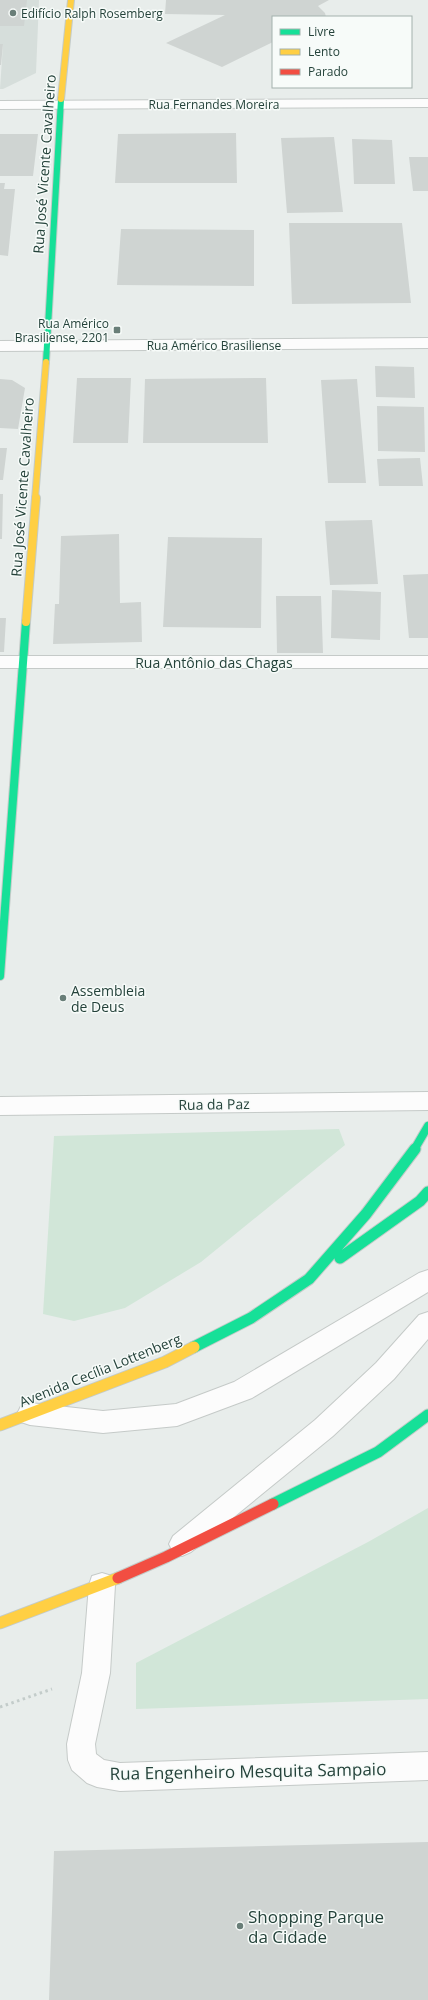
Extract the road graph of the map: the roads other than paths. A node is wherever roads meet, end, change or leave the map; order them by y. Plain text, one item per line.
1 (71, 0) edge
2 (428, 103) edge
3 (0, 104) edge
4 (61, 104) junction
5 (428, 343) edge
6 (0, 346) edge
7 (47, 346) junction
8 (0, 662) edge
9 (24, 662) junction
10 (428, 662) edge
11 (0, 976) edge
12 (428, 1101) edge
13 (0, 1106) edge
14 (428, 1126) edge
15 (428, 1192) edge
16 (309, 1279) junction
17 (428, 1280) edge
18 (428, 1322) edge
19 (30, 1414) junction
20 (428, 1416) edge
21 (0, 1425) edge
22 (166, 1557) junction
23 (102, 1585) junction
24 (0, 1623) edge
25 (428, 1766) edge

1 - 4 street, Rua José Vicente Cavalheiro
2 - 4 street, Rua Fernandes Moreira
3 - 4 street, Rua Fernandes Moreira
4 - 7 street, Rua José Vicente Cavalheiro
5 - 7 street, Rua Américo Brasiliense
6 - 7 street, Rua Américo Brasiliense
7 - 9 street, Rua José Vicente Cavalheiro
8 - 9 street, Rua Antônio das Chagas
9 - 10 street, Rua Antônio das Chagas
9 - 11 street, Rua José Vicente Cavalheiro
12 - 13 street, Rua da Paz
14 - 16 street, Avenida Cecília Lottenberg
15 - 16 street
16 - 19 street, Avenida Cecília Lottenberg
17 - 19 street
18 - 22 street
19 - 21 street, Avenida Cecília Lottenberg
20 - 22 street
22 - 23 street
23 - 24 street
23 - 25 street, Rua Engenheiro Mesquita Sampaio

